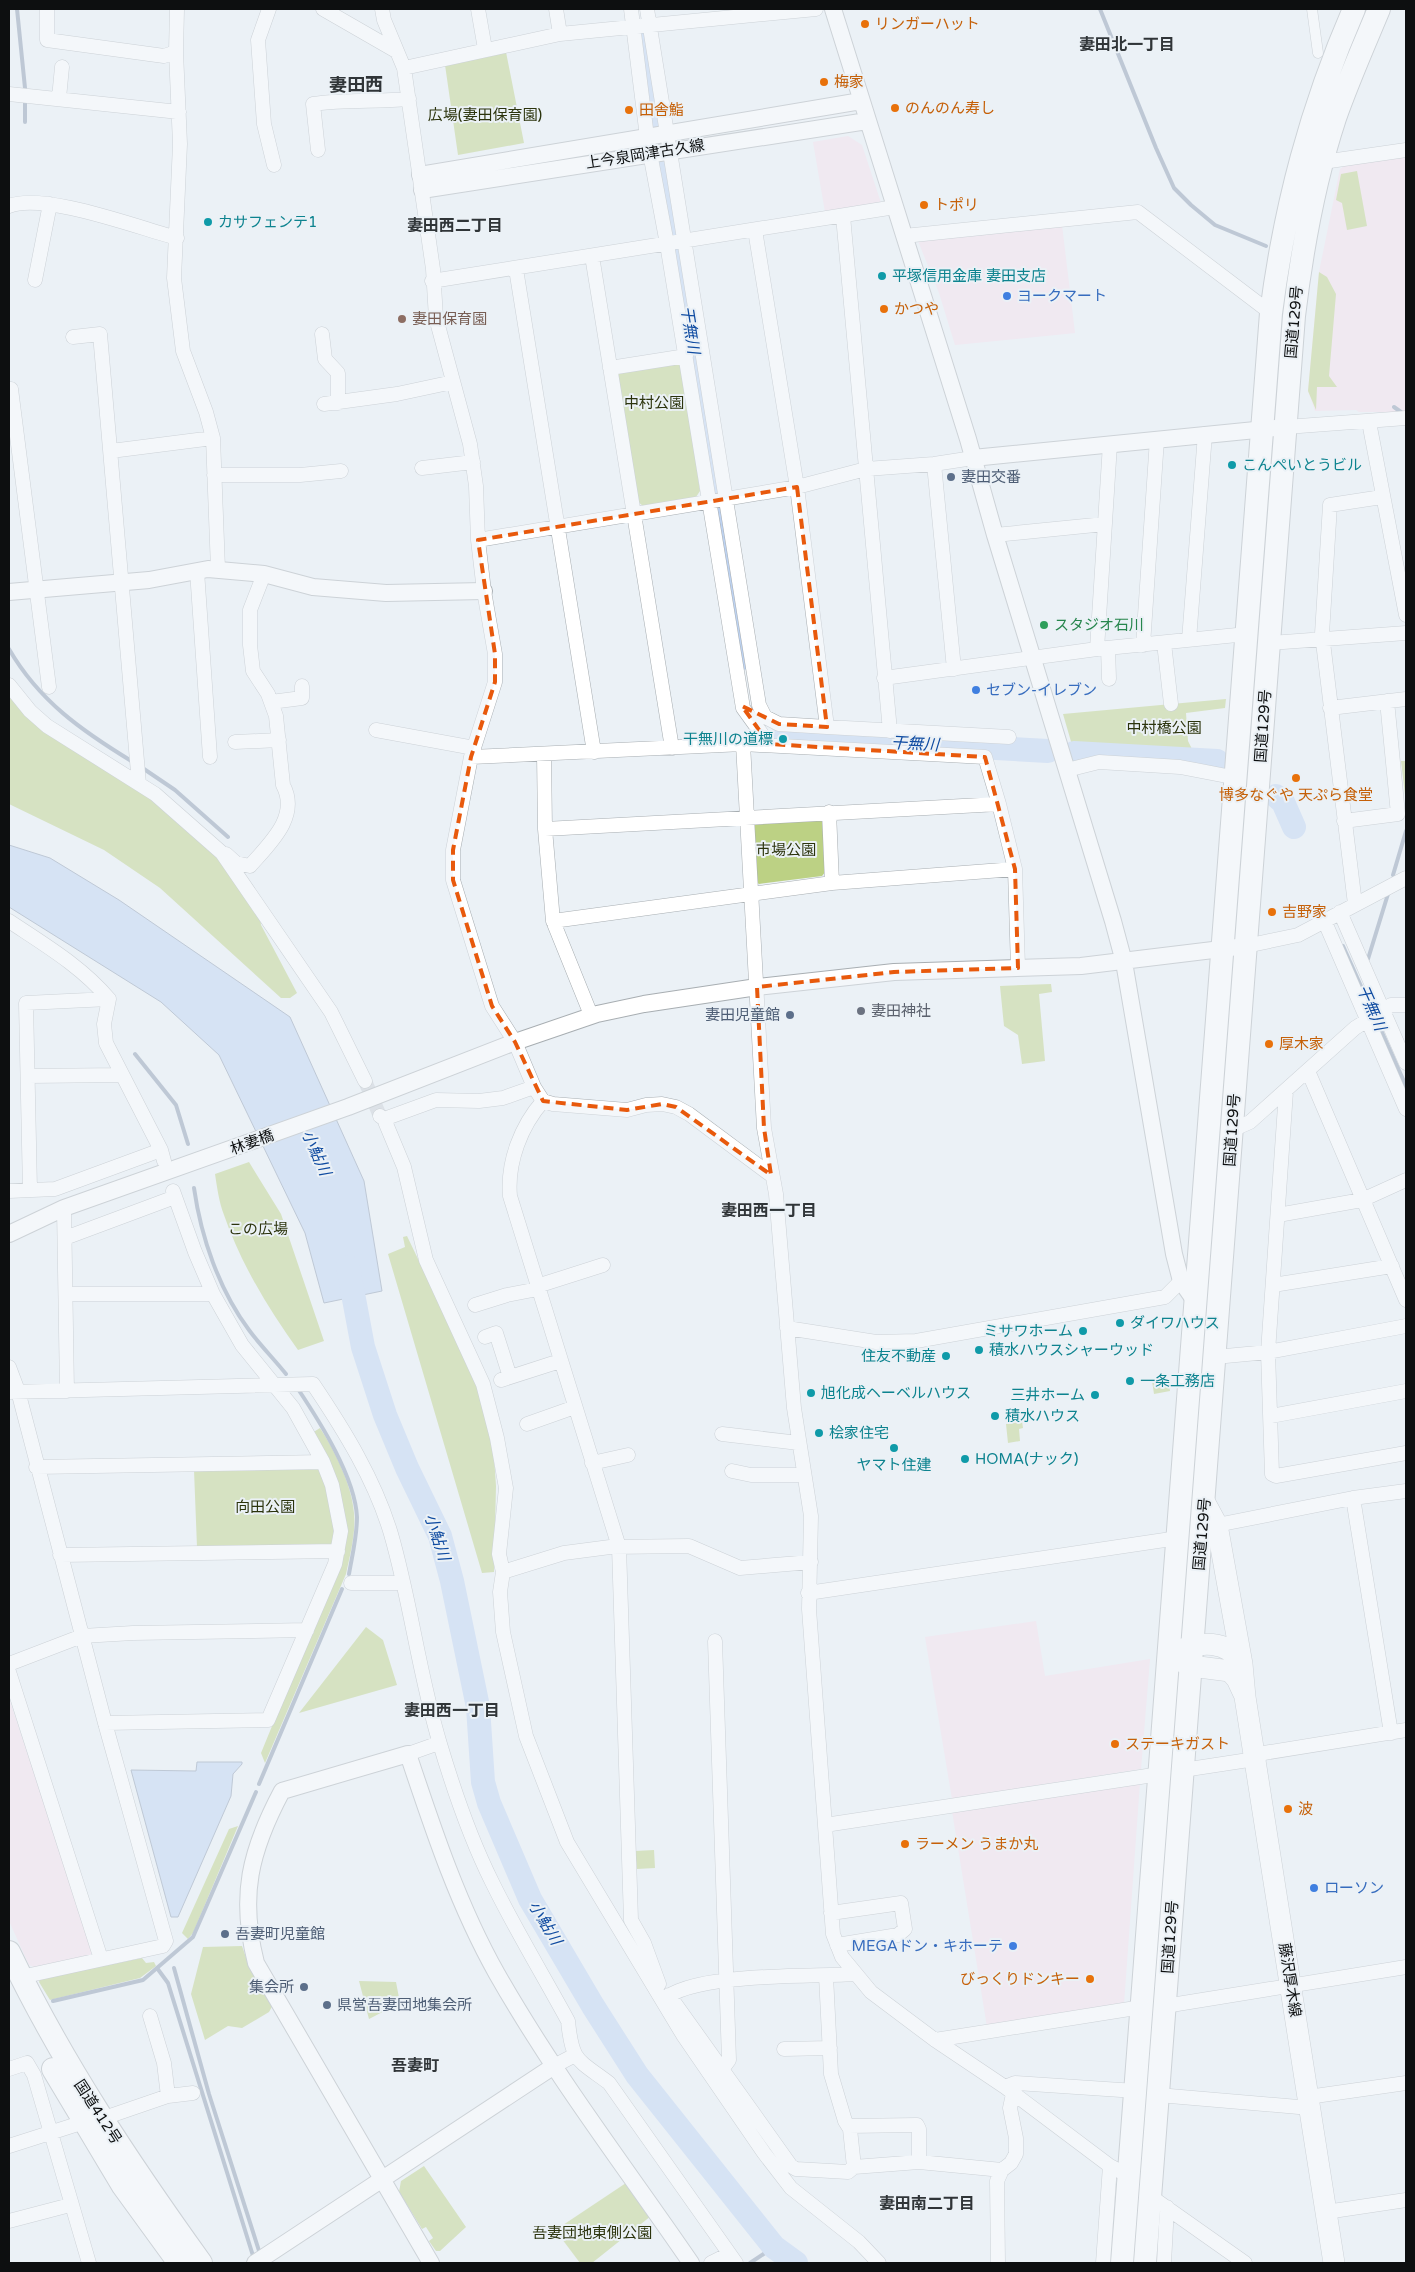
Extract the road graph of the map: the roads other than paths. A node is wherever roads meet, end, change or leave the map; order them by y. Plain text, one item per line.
1 (47, 9) edge
2 (177, 9) edge
3 (269, 9) edge
4 (323, 9) edge
5 (382, 9) edge
6 (478, 9) edge
7 (556, 9) edge
8 (631, 9) edge
9 (647, 9) edge
10 (816, 9) edge
11 (833, 9) edge
12 (1312, 9) edge
13 (1354, 9) edge
14 (1379, 9) edge
15 (717, 13) edge
16 (650, 25) junction
17 (634, 26) junction
18 (560, 34) junction
19 (485, 49) junction
20 (396, 51) junction
21 (176, 52) junction
22 (1318, 53) dead end
23 (62, 67) dead end
24 (404, 68) junction
25 (9, 94) edge
26 (59, 98) junction
27 (409, 99) junction
28 (862, 101) junction
29 (179, 112) junction
30 (867, 120) junction
31 (647, 137) junction
32 (669, 141) junction
33 (318, 150) dead end
34 (1406, 150) edge
35 (650, 154) junction
36 (1323, 162) junction
37 (274, 165) dead end
38 (421, 183) junction
39 (50, 204) junction
40 (9, 206) edge
41 (894, 207) junction
42 (842, 216) junction
43 (755, 230) junction
44 (904, 236) junction
45 (177, 238) junction
46 (676, 243) junction
47 (592, 256) junction
48 (516, 269) junction
49 (35, 280) dead end
50 (432, 281) junction
51 (1271, 313) junction
52 (322, 334) dead end
53 (73, 337) dead end
54 (686, 356) junction
55 (610, 368) junction
56 (452, 382) junction
57 (11, 389) dead end
58 (1406, 418) edge
59 (1369, 422) junction
60 (1286, 427) junction
61 (1262, 428) junction
62 (1205, 434) junction
63 (213, 438) junction
64 (1157, 439) junction
65 (1110, 444) junction
66 (111, 451) junction
67 (973, 458) junction
68 (473, 462) junction
69 (934, 464) junction
70 (422, 468) dead end
71 (866, 469) junction
72 (341, 471) dead end
73 (214, 475) junction
74 (797, 487) junction
75 (1382, 496) junction
76 (727, 500) junction
77 (708, 502) junction
78 (633, 515) junction
79 (1105, 524) junction
80 (559, 526) junction
81 (994, 534) junction
82 (478, 540) junction
83 (218, 569) junction
84 (197, 571) junction
85 (264, 574) junction
86 (121, 583) junction
87 (36, 590) junction
88 (484, 591) junction
89 (9, 592) edge
90 (1406, 615) edge
91 (1406, 632) edge
92 (1247, 634) junction
93 (1189, 640) junction
94 (1324, 640) junction
95 (1164, 643) junction
96 (1269, 644) junction
97 (1143, 645) junction
98 (1102, 648) junction
99 (1032, 658) junction
100 (954, 669) junction
101 (884, 678) junction
102 (1109, 679) dead end
103 (9, 685) edge
104 (302, 686) dead end
105 (49, 688) dead end
106 (1406, 699) edge
107 (1387, 701) junction
108 (271, 702) junction
109 (1171, 704) dead end
110 (1330, 708) junction
111 (759, 715) junction
112 (827, 727) junction
113 (376, 730) dead end
114 (890, 731) junction
115 (1009, 737) dead end
116 (279, 740) junction
117 (235, 742) dead end
118 (743, 744) junction
119 (769, 744) junction
120 (672, 748) junction
121 (594, 752) junction
122 (472, 753) junction
123 (544, 754) junction
124 (210, 757) dead end
125 (138, 770) junction
126 (1067, 770) junction
127 (1237, 778) junction
128 (1000, 804) junction
129 (829, 812) junction
130 (746, 816) junction
131 (1344, 821) junction
132 (545, 828) junction
133 (222, 854) junction
134 (1015, 869) junction
135 (1406, 878) edge
136 (832, 883) junction
137 (750, 894) junction
138 (1354, 904) junction
139 (1340, 912) junction
140 (1324, 920) junction
141 (553, 921) junction
142 (9, 922) edge
143 (1235, 948) junction
144 (1124, 962) junction
145 (1018, 968) junction
146 (757, 987) junction
147 (109, 1000) junction
148 (1406, 1005) edge
149 (1375, 1014) junction
150 (591, 1015) junction
151 (515, 1042) junction
152 (1406, 1063) edge
153 (1308, 1071) junction
154 (122, 1075) junction
155 (28, 1076) junction
156 (364, 1081) tunnel mouth
157 (534, 1087) junction
158 (1286, 1091) junction
159 (543, 1101) junction
160 (1406, 1109) edge
161 (1232, 1130) junction
162 (771, 1175) junction
163 (1406, 1180) edge
164 (30, 1190) junction
165 (9, 1191) edge
166 (1362, 1200) junction
167 (64, 1208) junction
168 (1278, 1215) junction
169 (9, 1234) edge
170 (65, 1238) junction
171 (603, 1264) dead end
172 (1392, 1266) junction
173 (1181, 1281) junction
174 (1273, 1285) junction
175 (537, 1287) junction
176 (66, 1294) junction
177 (213, 1294) junction
178 (1406, 1300) edge
179 (1196, 1304) junction
180 (475, 1305) dead end
181 (1406, 1326) edge
182 (787, 1328) junction
183 (496, 1333) dead end
184 (1268, 1352) junction
185 (1215, 1357) junction
186 (560, 1361) junction
187 (9, 1367) edge
188 (274, 1386) junction
189 (13, 1391) edge
190 (67, 1391) junction
191 (1406, 1391) edge
192 (575, 1407) junction
193 (1271, 1416) junction
194 (527, 1424) dead end
195 (722, 1434) dead end
196 (799, 1443) junction
197 (1406, 1453) edge
198 (628, 1454) dead end
199 (323, 1462) junction
200 (592, 1463) junction
201 (36, 1467) junction
202 (732, 1471) dead end
203 (804, 1475) junction
204 (1406, 1490) edge
205 (1352, 1498) junction
206 (1204, 1501) junction
207 (1218, 1525) junction
208 (1178, 1538) junction
209 (619, 1547) junction
210 (338, 1551) junction
211 (60, 1555) junction
212 (811, 1562) junction
213 (504, 1572) junction
214 (351, 1583) dead end
215 (403, 1583) junction
216 (808, 1593) junction
217 (307, 1630) junction
218 (82, 1636) junction
219 (715, 1641) dead end
220 (1192, 1644) junction
221 (1170, 1655) junction
222 (9, 1664) edge
223 (1242, 1664) junction
224 (1191, 1666) junction
225 (9, 1672) edge
226 (1245, 1697) junction
227 (105, 1723) junction
228 (1406, 1730) edge
229 (1391, 1733) junction
230 (439, 1743) junction
231 (408, 1754) junction
232 (1255, 1759) junction
233 (1183, 1770) junction
234 (1160, 1774) junction
235 (825, 1825) junction
236 (831, 1914) junction
237 (837, 1945) junction
238 (9, 1952) edge
239 (101, 1960) junction
240 (1406, 1967) edge
241 (855, 1974) junction
242 (826, 1976) junction
243 (728, 1981) junction
244 (15, 1982) edge
245 (1291, 1985) junction
246 (665, 1998) junction
247 (1165, 2006) junction
248 (1142, 2007) junction
249 (150, 2016) dead end
250 (935, 2040) junction
251 (830, 2048) junction
252 (784, 2049) dead end
253 (575, 2055) junction
254 (554, 2066) junction
255 (723, 2068) junction
256 (9, 2069) edge
257 (1406, 2083) edge
258 (1009, 2091) junction
259 (1136, 2091) junction
260 (193, 2093) dead end
261 (1158, 2095) junction
262 (168, 2096) junction
263 (1309, 2102) junction
264 (93, 2121) junction
265 (848, 2126) junction
266 (50, 2134) junction
267 (9, 2146) edge
268 (919, 2162) junction
269 (854, 2167) junction
270 (1002, 2170) junction
271 (1120, 2171) junction
272 (384, 2179) junction
273 (1406, 2200) edge
274 (70, 2205) junction
275 (1156, 2205) junction
276 (1326, 2212) junction
277 (9, 2221) edge
278 (732, 2258) edge
279 (88, 2263) edge
280 (179, 2263) edge
281 (201, 2263) edge
282 (254, 2263) edge
283 (432, 2263) edge
284 (691, 2263) edge
285 (711, 2263) edge
286 (879, 2263) edge
287 (998, 2263) edge
288 (1104, 2263) edge
289 (1122, 2263) edge
290 (1145, 2263) edge
291 (1164, 2263) edge
292 (1245, 2263) edge
293 (1334, 2263) edge

1 - 21 street
2 - 21 street
3 - 37 street
4 - 20 street
5 - 20 street
6 - 19 street
7 - 18 street
8 - 17 street
9 - 16 street
10 - 15 street
11 - 28 street
12 - 22 street
13 - 51 highway, 国道129号
14 - 36 highway, 国道129号
15 - 16 street
16 - 17 street
16 - 32 street
17 - 18 street
17 - 31 street
18 - 19 street
19 - 24 street
20 - 24 street
21 - 29 street
23 - 26 street
24 - 27 street
25 - 26 street
26 - 29 street
27 - 33 street
27 - 38 street
28 - 30 street
28 - 32 street, 上今泉岡津古久線
29 - 45 street
30 - 32 street, 上今泉岡津古久線
30 - 41 street
31 - 32 street, 上今泉岡津古久線
31 - 35 street
31 - 38 street, 上今泉岡津古久線
32 - 35 street, 上今泉岡津古久線
32 - 46 street
34 - 36 street
35 - 38 street, 上今泉岡津古久線
35 - 46 street
36 - 60 highway, 国道129号
38 - 50 street
39 - 40 street
39 - 45 street
39 - 49 street
41 - 42 street
41 - 44 street
42 - 43 street
42 - 71 street
43 - 46 street
43 - 74 street
44 - 51 street
44 - 67 street
45 - 63 street
46 - 47 street
46 - 54 street
46 - 76 street
47 - 48 street
47 - 55 street
48 - 50 street
48 - 80 street
50 - 56 street
51 - 61 highway, 国道129号
52 - 56 street
53 - 66 street
54 - 55 street
54 - 77 street
55 - 78 street
56 - 68 street
57 - 87 street
58 - 59 street
59 - 60 street
59 - 75 street
60 - 61 street
60 - 96 highway, 国道129号
61 - 62 street
61 - 92 highway, 国道129号
62 - 64 street
62 - 93 street
63 - 66 street
63 - 73 street
64 - 65 street
64 - 97 street
65 - 67 street
65 - 79 street
66 - 86 street
67 - 69 street
67 - 81 street
68 - 70 street
68 - 82 street
69 - 71 street
69 - 100 street
71 - 74 street
71 - 101 street
72 - 73 street
73 - 83 street
74 - 76 street
74 - 112 street
75 - 90 street
75 - 94 street
76 - 77 street
76 - 111 street
77 - 78 street
77 - 111 street
78 - 80 street
78 - 120 street
79 - 81 street
79 - 98 street
80 - 82 street
80 - 121 street
81 - 99 street
82 - 88 street
83 - 84 street
83 - 85 street
84 - 86 street
84 - 124 street
85 - 88 street
85 - 108 street
86 - 87 street
86 - 125 street
87 - 89 street
87 - 105 street
88 - 122 street
91 - 94 street
92 - 93 street
92 - 127 highway, 国道129号
93 - 95 street
94 - 96 street
94 - 110 street
95 - 97 street
95 - 109 street
96 - 143 highway, 国道129号
97 - 98 street
98 - 99 street
98 - 102 street
99 - 100 street
99 - 126 street
100 - 101 street
101 - 114 street
103 - 125 street
104 - 108 street
106 - 107 street
107 - 110 street
107 - 131 street
108 - 116 street
110 - 131 street
111 - 112 street
111 - 119 street
112 - 114 street
113 - 122 street
114 - 115 street
116 - 117 street
116 - 133 street
118 - 119 street
118 - 120 street
118 - 130 street
119 - 128 street
120 - 121 street
121 - 123 street
122 - 123 street
122 - 151 street
123 - 132 street
125 - 133 street
126 - 127 street
126 - 144 street
127 - 143 highway, 国道129号
128 - 129 street
128 - 134 street
129 - 130 street
129 - 136 street
130 - 132 street
130 - 137 street
131 - 138 street
132 - 141 street
133 - 156 street
134 - 136 street
134 - 145 street
135 - 138 street
136 - 137 street
137 - 141 street
137 - 146 street
138 - 139 street
139 - 140 street
139 - 149 street
140 - 143 street
140 - 149 street
141 - 150 street
142 - 147 street
143 - 144 street, 林妻橋
143 - 161 highway, 国道129号
143 - 179 highway, 国道129号
144 - 145 street, 林妻橋
144 - 173 street
145 - 146 street, 林妻橋
146 - 150 street, 林妻橋
146 - 162 street
147 - 154 street
147 - 155 street
148 - 149 street
149 - 152 street
149 - 153 street
149 - 160 street
150 - 151 street, 林妻橋
151 - 157 street
151 - 167 street, 林妻橋
153 - 158 street
153 - 166 street
154 - 155 street
154 - 164 street
155 - 164 street
157 - 159 street
157 - 213 street
158 - 161 street
158 - 168 street
159 - 162 street
159 - 175 street
161 - 185 highway, 国道129号
162 - 182 street
163 - 166 street
164 - 165 street
166 - 168 street
166 - 172 street
167 - 169 street, 林妻橋
167 - 170 street
168 - 174 street
170 - 176 street
170 - 177 street
171 - 175 street
172 - 174 street
172 - 178 street
173 - 179 street
173 - 182 street
174 - 184 street
175 - 180 street
175 - 186 street
176 - 177 street
176 - 190 street
177 - 188 street
179 - 208 highway, 国道129号
181 - 184 street
182 - 196 street
183 - 186 street
184 - 185 street
184 - 193 street
185 - 206 highway, 国道129号
186 - 192 street
187 - 189 street
188 - 190 street
188 - 199 street
188 - 215 street
189 - 190 street
189 - 201 street
191 - 193 street
192 - 194 street
192 - 200 street
193 - 197 street
195 - 196 street
196 - 203 street
198 - 200 street
199 - 201 street
199 - 210 street
200 - 209 street
201 - 211 street
202 - 203 street
203 - 212 street
204 - 205 street
205 - 207 street
205 - 229 street
206 - 207 main road
206 - 220 highway, 国道129号
207 - 223 main road, 藤沢厚木線
208 - 216 street
208 - 221 highway, 国道129号
209 - 212 street
209 - 213 street
209 - 246 street
210 - 211 street
210 - 217 street
211 - 218 street
212 - 216 street
213 - 246 street
214 - 215 street
215 - 230 street
216 - 235 street
217 - 218 street
217 - 227 street
218 - 222 street
218 - 227 street
219 - 243 street
220 - 221 main road
220 - 223 main road
220 - 224 highway, 国道129号
221 - 224 main road, 藤沢厚木線
221 - 234 highway, 国道129号
223 - 226 main road, 藤沢厚木線
224 - 226 main road, 藤沢厚木線
224 - 233 highway, 国道129号
225 - 239 street
226 - 232 main road, 藤沢厚木線
227 - 239 street
228 - 229 street
229 - 232 street
230 - 231 street
230 - 253 street
231 - 254 street
231 - 272 street
232 - 233 street
232 - 245 main road, 藤沢厚木線
233 - 247 highway, 国道129号
234 - 235 street
234 - 248 highway, 国道129号
235 - 236 street
236 - 237 street
236 - 237 street
237 - 241 street
238 - 244 highway, 国道412号
239 - 244 street
240 - 245 street
241 - 242 street
241 - 250 street
242 - 243 street
242 - 251 street
243 - 246 street
243 - 255 street
244 - 264 highway, 国道412号
245 - 247 street
245 - 263 main road, 藤沢厚木線
246 - 255 street
246 - 286 street
247 - 261 highway, 国道129号
248 - 250 street
248 - 259 highway, 国道129号
249 - 262 street
250 - 258 street
251 - 252 street
251 - 265 street
253 - 254 street
253 - 278 street
254 - 272 street
254 - 284 street
255 - 269 street
256 - 266 street
257 - 263 street
258 - 259 street
258 - 270 street
258 - 271 street
259 - 271 highway, 国道129号
260 - 262 street
261 - 263 street
261 - 275 highway, 国道129号
262 - 264 street
263 - 276 main road, 藤沢厚木線
264 - 266 street
264 - 280 highway, 国道412号
264 - 281 highway, 国道412号
265 - 268 street
265 - 269 street
266 - 267 street
266 - 274 street
268 - 269 street
268 - 270 street
270 - 287 street
271 - 288 street
271 - 289 highway, 国道129号
272 - 282 street
272 - 283 street
273 - 276 street
274 - 277 street
274 - 279 street
275 - 290 highway, 国道129号
275 - 291 street
275 - 292 street
276 - 293 main road, 藤沢厚木線
278 - 285 street

